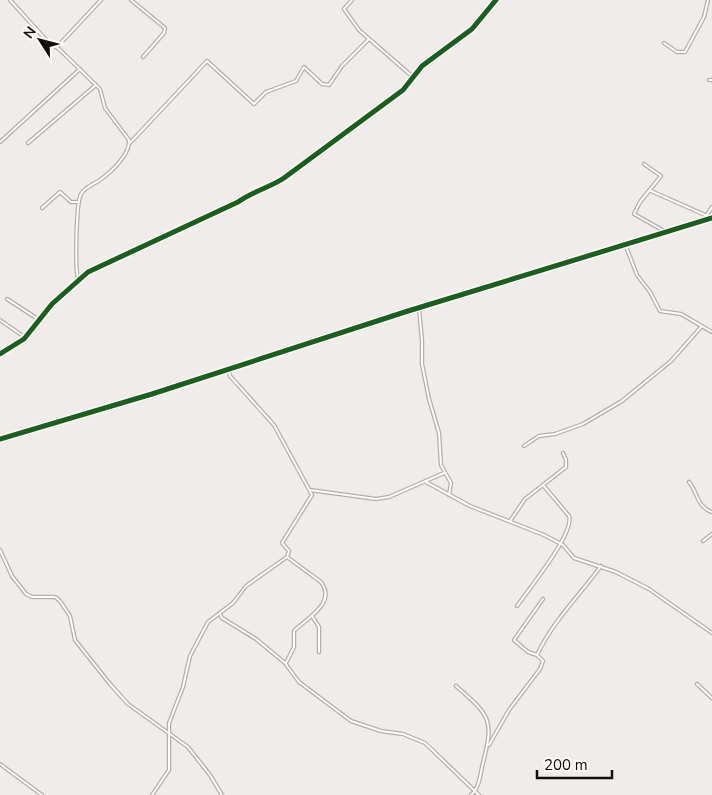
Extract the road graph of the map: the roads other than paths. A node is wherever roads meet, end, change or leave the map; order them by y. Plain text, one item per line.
1 (10, 0) edge
2 (101, 0) edge
3 (131, 0) edge
4 (352, 0) edge
5 (496, 0) edge
6 (708, 0) edge
7 (368, 39) junction
8 (664, 44) dead end
9 (57, 48) junction
10 (143, 58) dead end
11 (80, 69) junction
12 (414, 78) junction
13 (96, 85) junction
14 (0, 142) edge
15 (28, 143) dead end
16 (129, 143) junction
17 (644, 164) dead end
18 (651, 191) junction
19 (79, 202) junction
20 (712, 207) edge
21 (42, 208) dead end
22 (707, 215) junction
23 (712, 218) edge
24 (666, 232) junction
25 (626, 244) junction
26 (78, 280) junction
27 (7, 299) dead end
28 (419, 308) junction
29 (0, 320) edge
30 (41, 321) junction
31 (701, 327) junction
32 (712, 332) edge
33 (28, 335) junction
34 (0, 354) edge
35 (229, 370) junction
36 (0, 439) edge
37 (524, 446) dead end
38 (563, 453) dead end
39 (444, 473) junction
40 (426, 482) junction
41 (689, 482) dead end
42 (543, 485) junction
43 (310, 490) junction
44 (449, 495) junction
45 (712, 512) edge
46 (510, 521) junction
47 (712, 534) edge
48 (703, 541) dead end
49 (561, 544) junction
50 (0, 550) edge
51 (287, 557) junction
52 (601, 566) junction
53 (543, 599) dead end
54 (517, 606) dead end
55 (220, 614) junction
56 (312, 616) junction
57 (712, 632) edge
58 (319, 652) dead end
59 (537, 655) junction
60 (285, 664) junction
61 (697, 684) dead end
62 (456, 686) dead end
63 (712, 698) edge
64 (168, 734) junction
65 (489, 745) junction
66 (0, 764) edge
67 (475, 791) junction
68 (42, 795) edge
69 (152, 795) edge
70 (222, 795) edge
71 (471, 795) edge
72 (479, 795) edge

1 - 9 street
2 - 9 street
3 - 10 street
4 - 7 street
5 - 12 street
6 - 8 street
7 - 12 street
7 - 16 street
9 - 11 street
11 - 13 street
11 - 14 street
12 - 26 street
13 - 15 street
13 - 16 street
16 - 19 street
17 - 18 street
18 - 22 street
18 - 24 street
19 - 21 street
19 - 26 street
20 - 22 street
22 - 23 street
23 - 24 street
24 - 25 street
25 - 28 street
25 - 31 street
26 - 30 street
27 - 30 street
28 - 35 street
28 - 39 street
29 - 33 street
30 - 33 street
31 - 32 street
31 - 37 street
33 - 34 street
35 - 36 street
35 - 43 street
38 - 42 street
39 - 40 street
39 - 44 street
40 - 43 street
40 - 44 street
41 - 45 street
42 - 46 street
42 - 49 street
43 - 51 street
44 - 46 street
46 - 49 street
47 - 48 street
49 - 52 street
49 - 54 street
50 - 64 street
51 - 55 street
51 - 56 street
52 - 57 street
52 - 59 street
53 - 59 street
55 - 60 street
55 - 64 street
56 - 58 street
56 - 60 street
59 - 65 street
60 - 67 street
61 - 63 street
62 - 65 street
64 - 69 street
64 - 70 street
65 - 67 street
66 - 68 street
67 - 71 street
67 - 72 street

